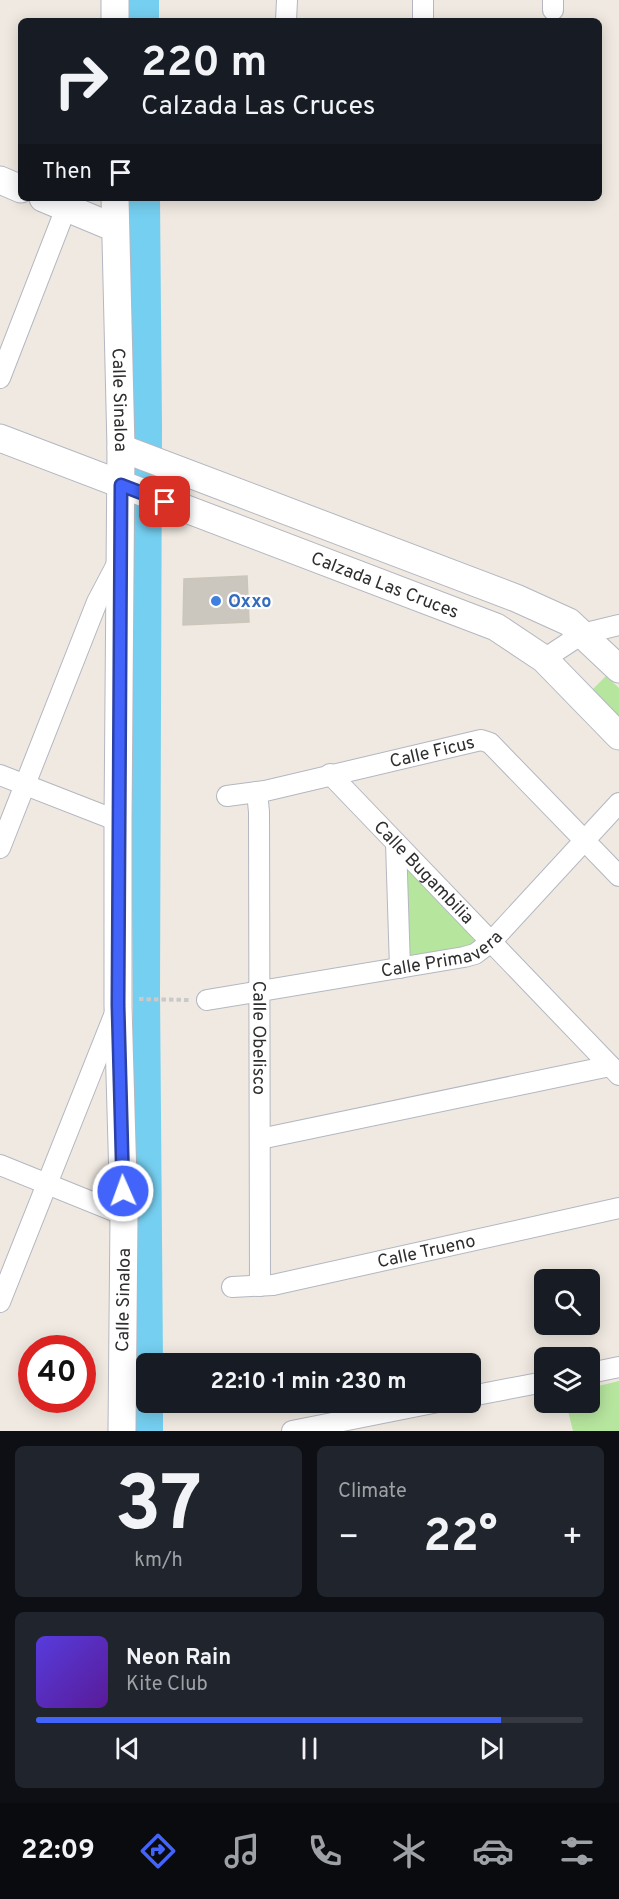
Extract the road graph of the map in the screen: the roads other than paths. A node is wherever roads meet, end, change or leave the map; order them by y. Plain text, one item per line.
1 (115, 0) edge
2 (287, 0) edge
3 (423, 0) edge
4 (115, 18) edge
5 (286, 18) edge
6 (423, 18) edge
7 (0, 180) edge
8 (18, 188) edge
9 (115, 201) edge
10 (54, 203) edge
11 (115, 228) junction
12 (0, 378) edge
13 (0, 438) edge
14 (121, 448) junction
15 (121, 485) junction
16 (120, 558) junction
17 (619, 625) edge
18 (582, 634) junction
19 (544, 659) junction
20 (619, 669) edge
21 (619, 736) edge
22 (330, 774) junction
23 (0, 775) edge
24 (25, 785) junction
25 (257, 792) junction
26 (227, 796) dead end
27 (619, 803) edge
28 (118, 821) junction
29 (584, 841) junction
30 (396, 843) junction
31 (0, 848) edge
32 (619, 876) edge
33 (491, 942) junction
34 (400, 968) junction
35 (260, 992) junction
36 (207, 1000) road end
37 (128, 1002) junction
38 (615, 1071) edge
39 (260, 1139) junction
40 (0, 1165) edge
41 (46, 1184) junction
42 (619, 1208) edge
43 (124, 1215) junction
44 (260, 1286) junction
45 (232, 1287) dead end
46 (0, 1302) edge
47 (619, 1367) edge
48 (600, 1371) edge
49 (534, 1384) edge
50 (481, 1394) edge
51 (383, 1413) edge
52 (122, 1431) edge
53 (292, 1431) edge

1 - 4 street
2 - 5 street
3 - 6 street
7 - 8 street
9 - 11 street, Calle Sinaloa
10 - 11 street
10 - 12 street
11 - 14 street, Calle Sinaloa
13 - 15 street, Calzada Las Cruces
14 - 15 street, Calle Sinaloa
14 - 18 street, Calzada Las Cruces
15 - 16 street, Calle Sinaloa
15 - 19 street, Calzada Las Cruces
16 - 24 street
16 - 28 street, Calle Sinaloa
17 - 18 street
18 - 19 street
18 - 20 street, Calzada Las Cruces
19 - 21 street, Calzada Las Cruces
22 - 25 street, Calle Ficus
22 - 29 street, Calle Ficus
22 - 30 street, Calle Bugambilia
23 - 24 street
24 - 28 street
24 - 31 street
25 - 26 street, Calle Ficus
25 - 35 street, Calle Obelisco
27 - 29 street, Calle Primavera
28 - 37 street, Calle Sinaloa
29 - 32 street, Calle Ficus
29 - 33 street, Calle Primavera
30 - 33 street, Calle Bugambilia
30 - 34 street
33 - 34 street, Calle Primavera
33 - 38 street, Calle Bugambilia
34 - 35 street, Calle Primavera
35 - 36 street, Calle Primavera
35 - 39 street, Calle Obelisco
37 - 41 street
37 - 43 street, Calle Sinaloa
38 - 39 street
39 - 44 street, Calle Obelisco
40 - 41 street
41 - 43 street
41 - 46 street
42 - 44 street, Calle Trueno
43 - 52 street, Calle Sinaloa
44 - 45 street, Calle Trueno
47 - 48 street
49 - 50 street
51 - 53 street

